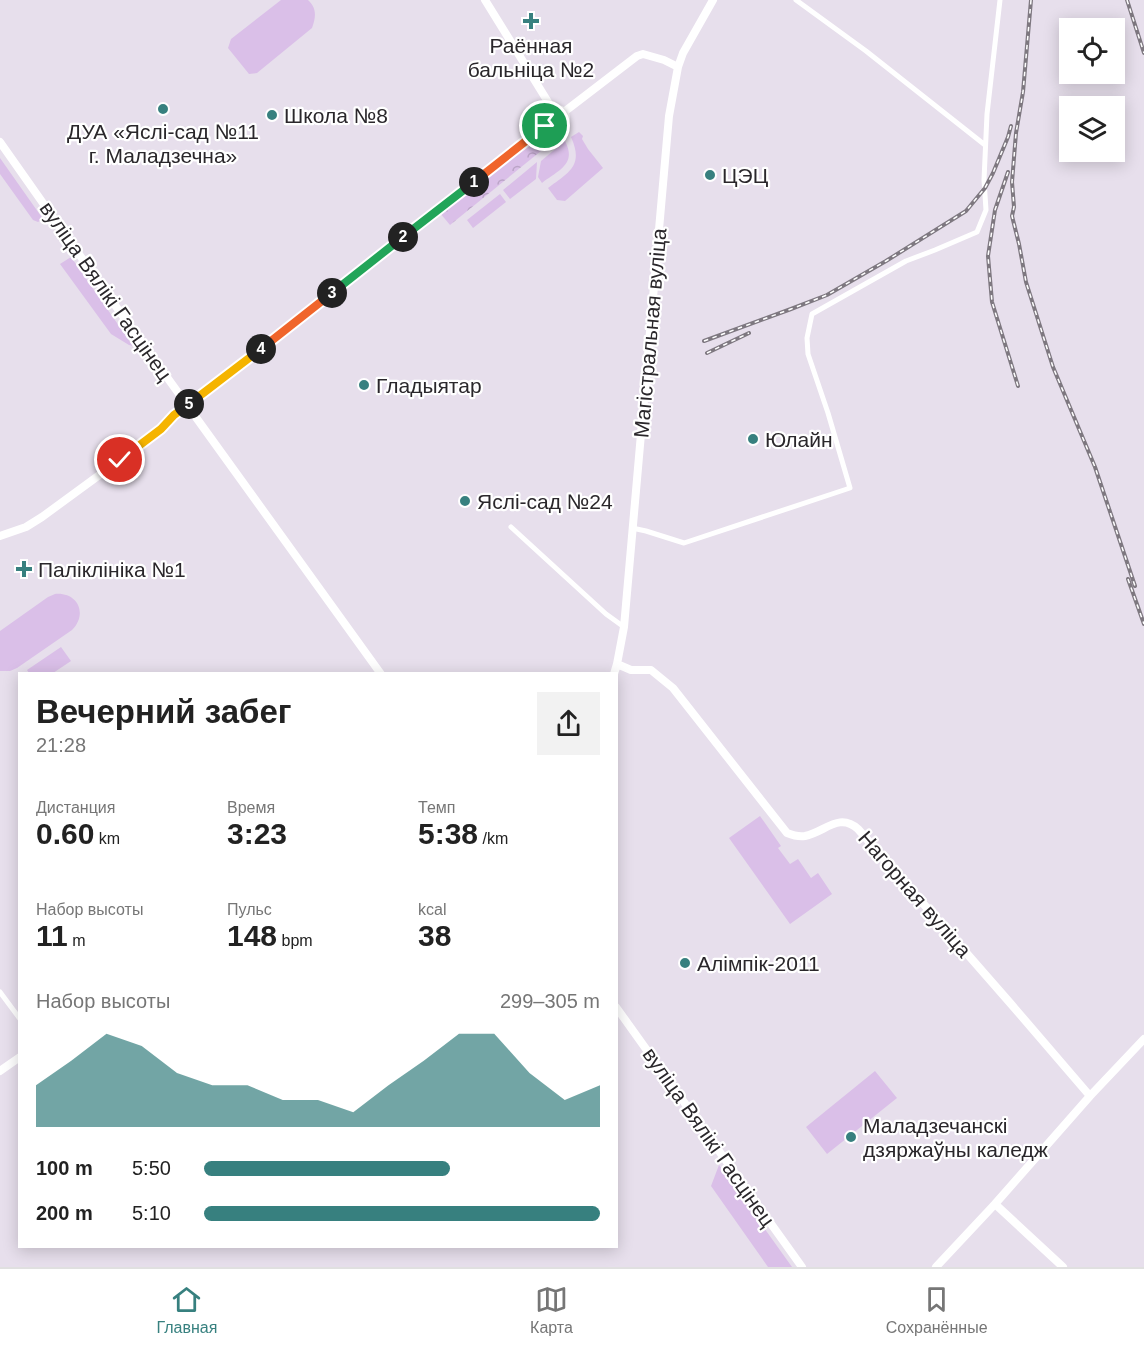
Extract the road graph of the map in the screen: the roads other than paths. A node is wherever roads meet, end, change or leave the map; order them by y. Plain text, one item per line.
1 (485, 0) edge
2 (713, 0) edge
3 (796, 0) edge
4 (1000, 0) edge
5 (678, 67) junction
6 (553, 110) junction
7 (564, 112) junction
8 (549, 123) junction
9 (0, 142) edge
10 (985, 145) junction
11 (187, 406) junction
12 (511, 527) dead end
13 (632, 528) junction
14 (0, 537) edge
15 (624, 627) junction
16 (617, 664) junction
17 (380, 672) edge
18 (615, 672) edge
19 (0, 992) edge
20 (618, 1010) edge
21 (18, 1016) edge
22 (1144, 1039) edge
23 (18, 1058) edge
24 (0, 1071) edge
25 (1090, 1096) junction
26 (995, 1204) junction
27 (802, 1267) edge
28 (936, 1267) edge
29 (1063, 1267) edge

1 - 6 main road
2 - 5 main road, Магістральная вуліца
3 - 10 street
4 - 10 street
5 - 7 main road
5 - 13 main road, Магістральная вуліца
6 - 7 main road
6 - 8 main road
7 - 8 main road
8 - 11 main road
9 - 11 main road, вуліца Вялікі Гасцінец
10 - 13 street
11 - 14 main road
11 - 17 main road, вуліца Вялікі Гасцінец
12 - 15 street
13 - 15 main road, Магістральная вуліца
15 - 16 main road, Магістральная вуліца
16 - 18 main road, Магістральная вуліца
16 - 25 main road, Нагорная вуліца
19 - 21 street
20 - 27 main road, вуліца Вялікі Гасцінец
22 - 25 main road
23 - 24 main road
25 - 26 main road
26 - 28 main road
26 - 29 main road

